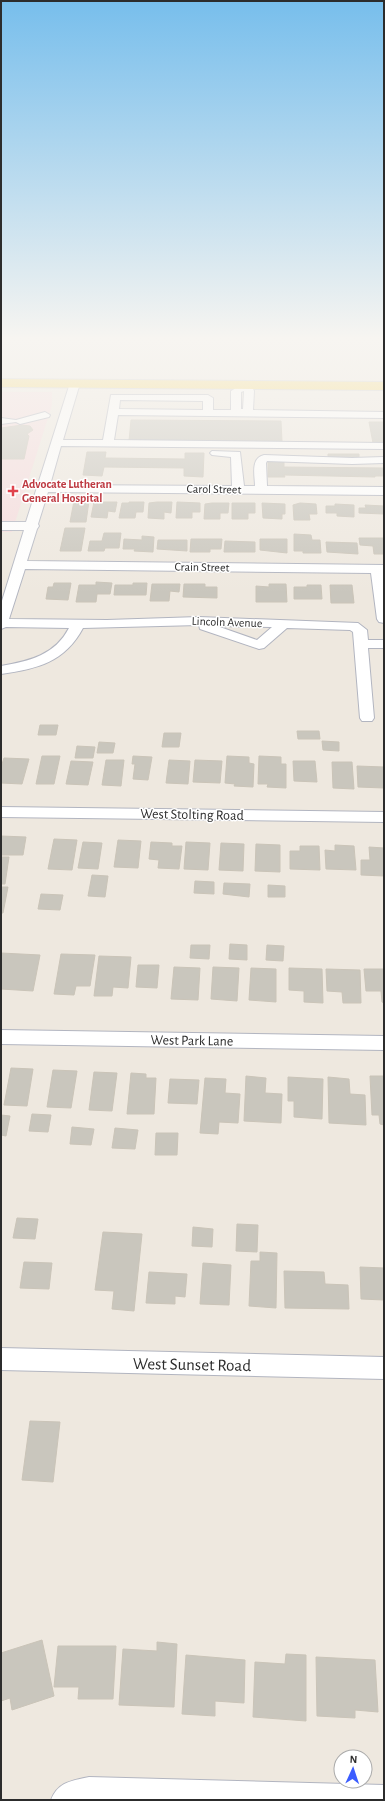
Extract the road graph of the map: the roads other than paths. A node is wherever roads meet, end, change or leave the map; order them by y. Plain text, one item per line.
1 (63, 424) edge
2 (111, 424) edge
3 (108, 443) junction
4 (384, 446) edge
5 (57, 447) junction
6 (384, 460) edge
7 (44, 488) junction
8 (238, 490) junction
9 (261, 490) junction
10 (384, 491) edge
11 (1, 526) edge
12 (33, 526) junction
13 (20, 565) junction
14 (381, 569) edge
15 (384, 620) edge
16 (199, 621) junction
17 (1, 624) edge
18 (78, 624) junction
19 (284, 624) junction
20 (363, 644) junction
21 (384, 644) edge
22 (1, 670) edge
23 (367, 718) dead end
24 (1, 812) edge
25 (384, 817) edge
26 (1, 1037) edge
27 (384, 1043) edge
28 (1, 1360) edge
29 (384, 1368) edge
30 (384, 1799) edge
31 (65, 1800) edge

1 - 5 street
2 - 3 street
3 - 4 street
3 - 5 street
5 - 7 street
5 - 8 street
6 - 9 street
7 - 8 street, Carol Street
7 - 12 street
8 - 9 street, Carol Street
9 - 10 street, Carol Street
11 - 12 street
12 - 13 street
13 - 14 street, Crain Street
13 - 17 street
14 - 15 street
16 - 18 street, Lincoln Avenue
16 - 19 street, Lincoln Avenue
16 - 19 street
17 - 18 street, Lincoln Avenue
18 - 22 street
19 - 20 street, Lincoln Avenue
20 - 21 street
20 - 23 street, Lincoln Avenue
24 - 25 street, West Stolting Road
26 - 27 street, West Park Lane
28 - 29 street, West Sunset Road
30 - 31 street

